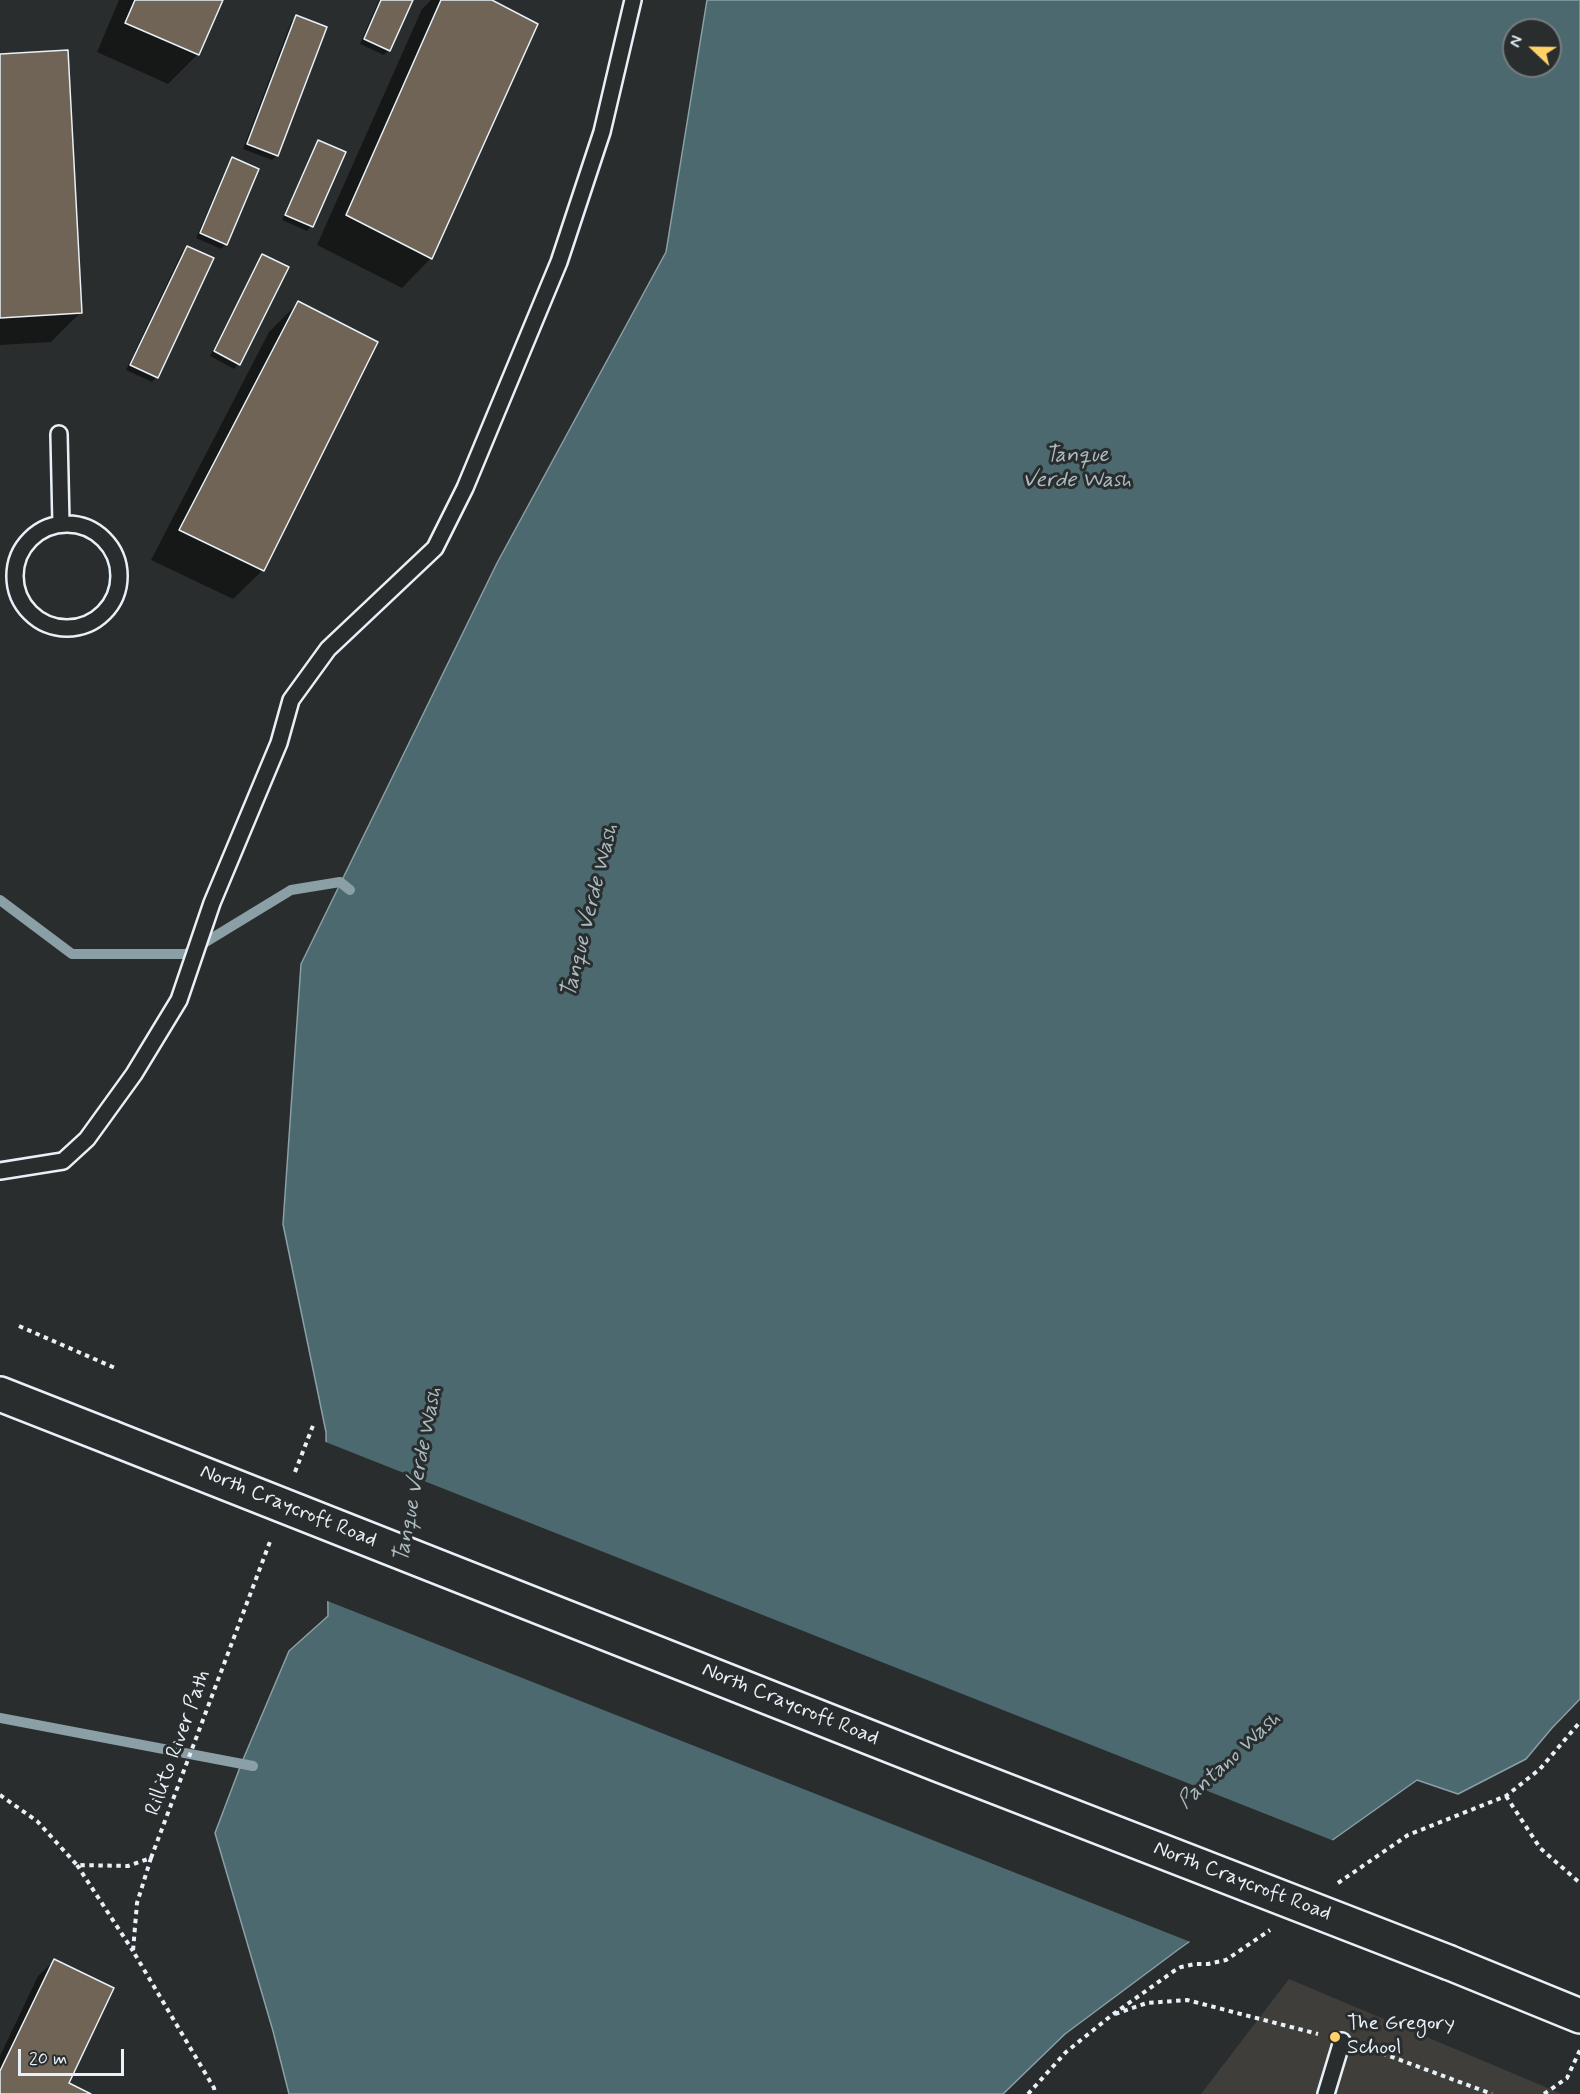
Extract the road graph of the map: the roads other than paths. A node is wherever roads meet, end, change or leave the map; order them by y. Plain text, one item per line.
1 (633, 0) edge
2 (59, 434) dead end
3 (61, 524) junction
4 (16, 582) junction
5 (0, 585) edge
6 (0, 1170) edge
7 (0, 1394) edge
8 (1580, 2016) edge
9 (1342, 2041) road end
10 (1326, 2094) edge

1 - 6 lane
2 - 3 lane
3 - 4 lane
3 - 4 lane
4 - 5 lane
7 - 8 main road, North Craycroft Road, bridge
9 - 10 lane

